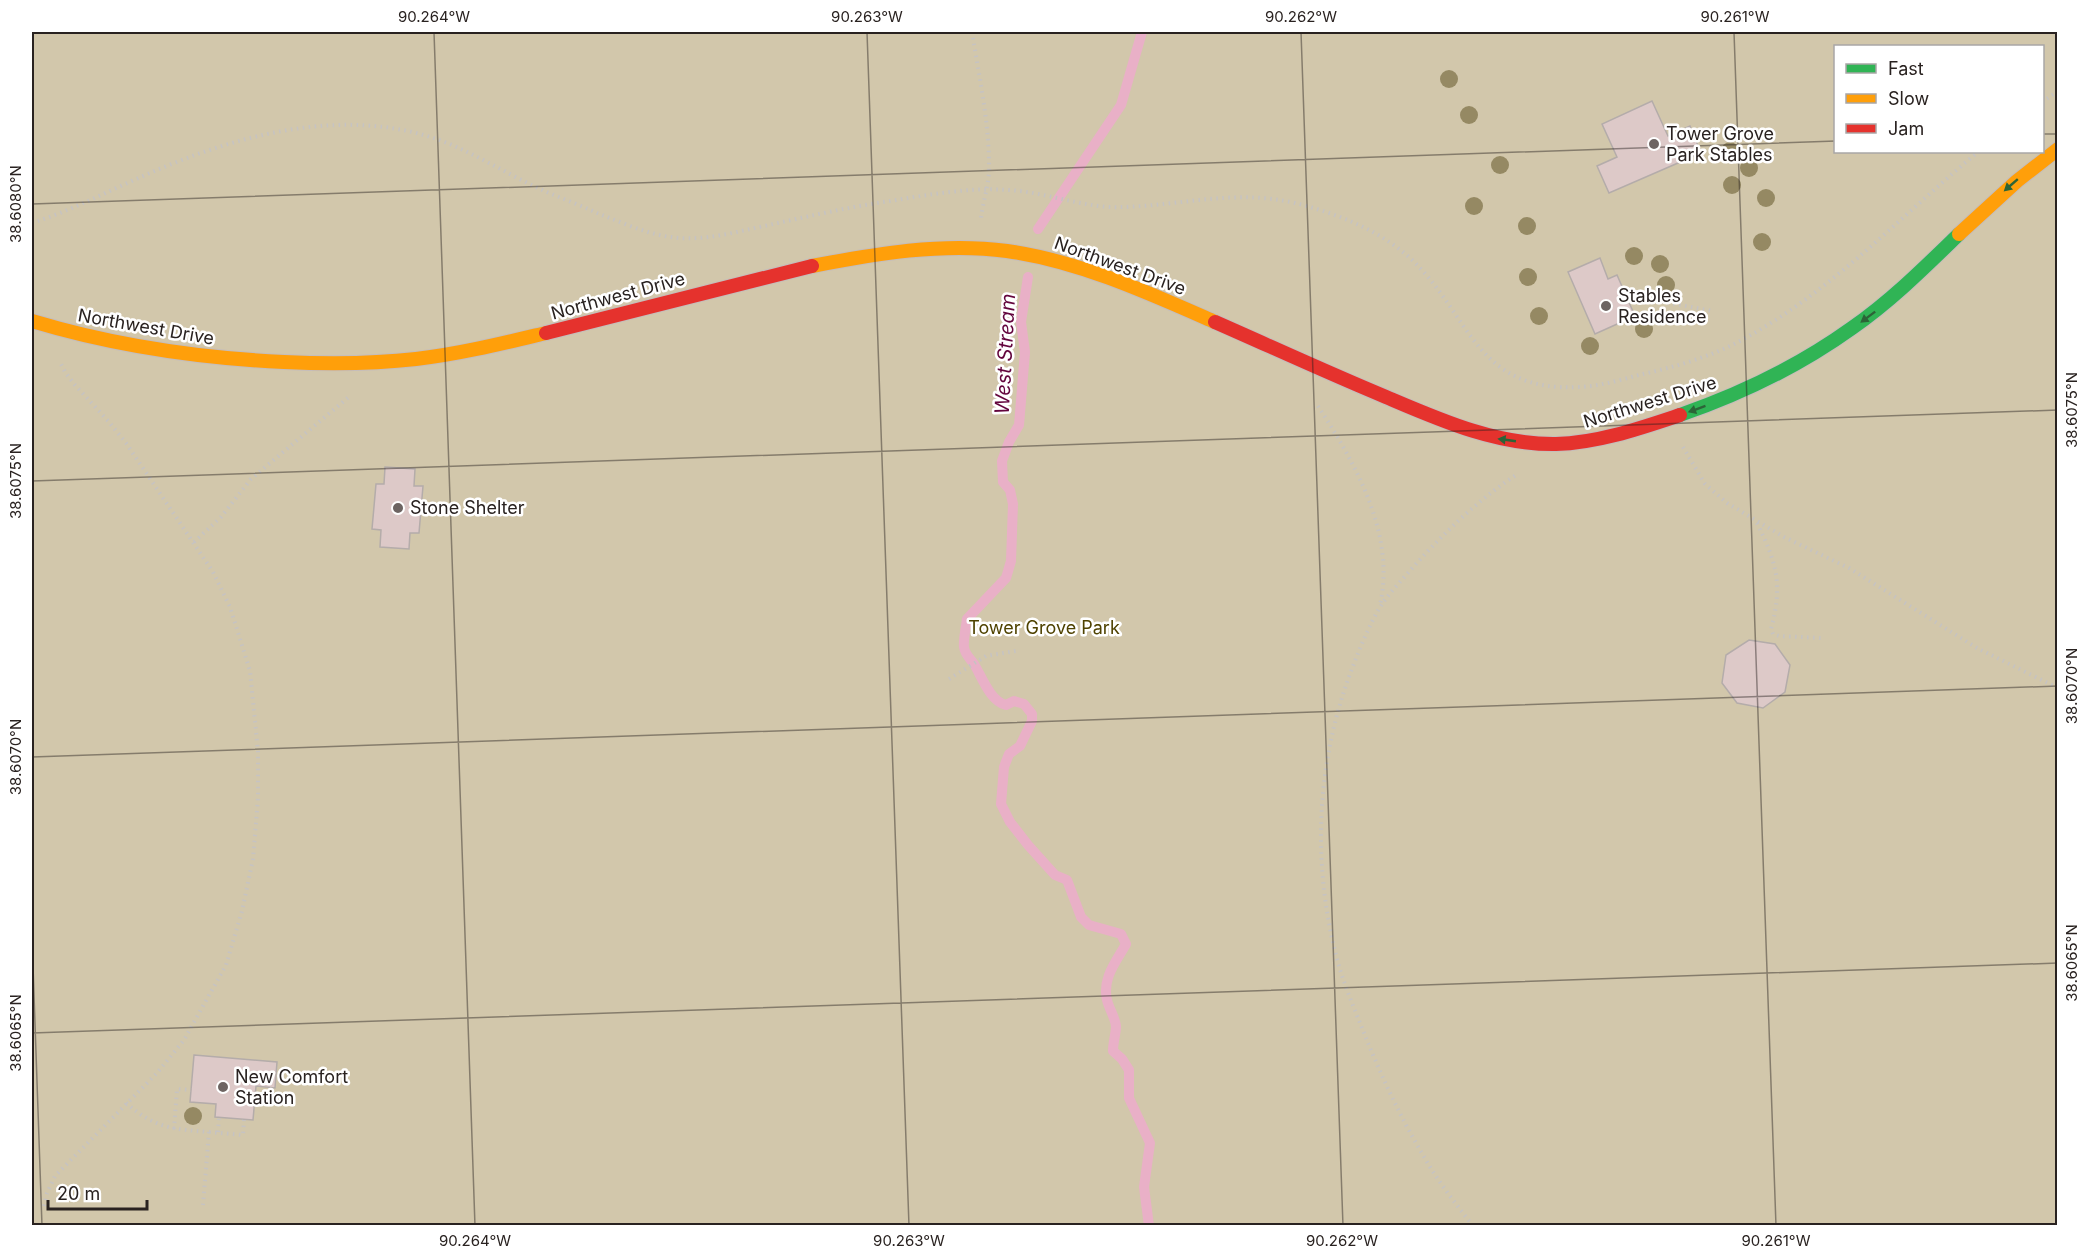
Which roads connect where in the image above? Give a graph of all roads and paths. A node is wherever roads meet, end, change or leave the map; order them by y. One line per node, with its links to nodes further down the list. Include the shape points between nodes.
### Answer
1 (972, 32): 6 (path, via 986,121)
2 (2058, 91): 3 (path)
3 (2044, 101)
4 (2058, 149): 11 (street, Northwest Drive, one-way to 11, via 2010,186 1873,314 1821,351 1751,389 1714,403 1660,422 1580,442 1502,440 1462,429 1178,305 1083,269 1012,251 926,249 868,256 736,283 540,335 416,360 248,361 168,353 109,343)
5 (1977, 153): 6 (path, via 1838,276 1784,316 1730,346 1674,367 1581,387 1550,386 1500,368 1483,353 1432,281 1409,257 1382,237 1319,209 1289,201 1226,196 1123,207)
6 (987, 190): 7 (path); 8 (path, via 884,202 723,236 678,238 619,221 538,188 428,135 393,126 341,125 284,130 201,153)
7 (981, 218)
8 (32, 223)
9 (1626, 295): 10 (path)
10 (1713, 311)
11 (32, 321)
12 (59, 354): 18 (path, via 65,372 126,443)
13 (356, 390): 18 (path, via 344,404 250,479 221,517)
14 (1316, 402): 19 (path, via 1352,463 1378,525 1384,572)
15 (1681, 444): 17 (path, via 1705,484)
16 (1523, 471): 19 (path, via 1451,527)
17 (1756, 521): 20 (path, via 1777,575 1773,634); 23 (path, via 1849,568 1977,648)
18 (194, 542): 25 (path, via 230,608 250,671 258,751 253,859 226,965 184,1040)
19 (1380, 608): 33 (path, via 1361,646 1333,727 1322,798 1321,846 1327,908 1348,994 1370,1047 1422,1154)
20 (1821, 638)
21 (1016, 651): 22 (path, via 986,656)
22 (949, 679)
23 (2058, 688)
24 (191, 1090): 28 (path, via 177,1089)
25 (126, 1103): 28 (path, via 162,1127); 32 (path, via 56,1176)
26 (219, 1118): 30 (path)
27 (244, 1120): 30 (path, via 243,1135)
28 (174, 1129): 29 (path)
29 (209, 1132): 30 (path); 31 (path)
30 (218, 1132)
31 (203, 1205)
32 (44, 1206)
33 (1473, 1226)

